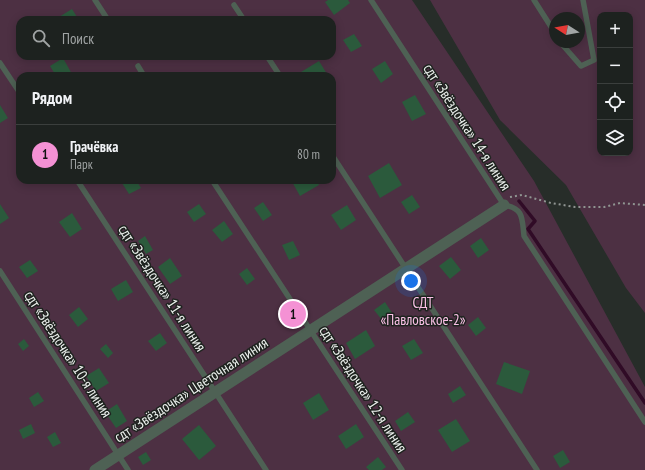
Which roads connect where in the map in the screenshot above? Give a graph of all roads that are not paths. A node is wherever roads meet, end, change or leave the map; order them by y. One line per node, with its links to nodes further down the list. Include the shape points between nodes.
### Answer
1 (95, 0): 6 (lane)
2 (371, 0): 19 (lane, сдт «Звёздочка» 14-я линия)
3 (534, 0): 8 (lane)
4 (583, 0): 9 (lane, via 594,60 581,66)
5 (234, 5): 7 (lane)
6 (105, 16)
7 (241, 16)
8 (549, 24)
9 (565, 48)
10 (270, 60): 14 (lane)
11 (0, 62): 15 (lane)
12 (138, 66): 13 (lane)
13 (142, 72)
14 (277, 72)
15 (16, 87)
16 (336, 161): 20 (lane)
17 (80, 184): 23 (lane, сдт «Звёздочка» 11-я линия)
18 (215, 184): 22 (lane, сдт «Звёздочка» 12-я линия)
19 (504, 205): 20 (street, сдт «Звёздочка» Цветочная линия); 24 (lane, сдт «Звёздочка» 14-я линия, via 514,207 522,216 524,236)
20 (406, 269): 22 (street, сдт «Звёздочка» Цветочная линия); 30 (lane)
21 (0, 271): 25 (lane, сдт «Звёздочка» 10-я линия)
22 (311, 330): 23 (street, сдт «Звёздочка» Цветочная линия); 29 (lane, сдт «Звёздочка» 12-я линия)
23 (215, 392): 25 (street, сдт «Звёздочка» Цветочная линия); 28 (lane, сдт «Звёздочка» 11-я линия)
24 (645, 422)
25 (119, 455): 26 (street, сдт «Звёздочка» Цветочная линия); 27 (lane, сдт «Звёздочка» 10-я линия)
26 (95, 470)
27 (128, 470)
28 (266, 470)
29 (402, 470)
30 (537, 470)

